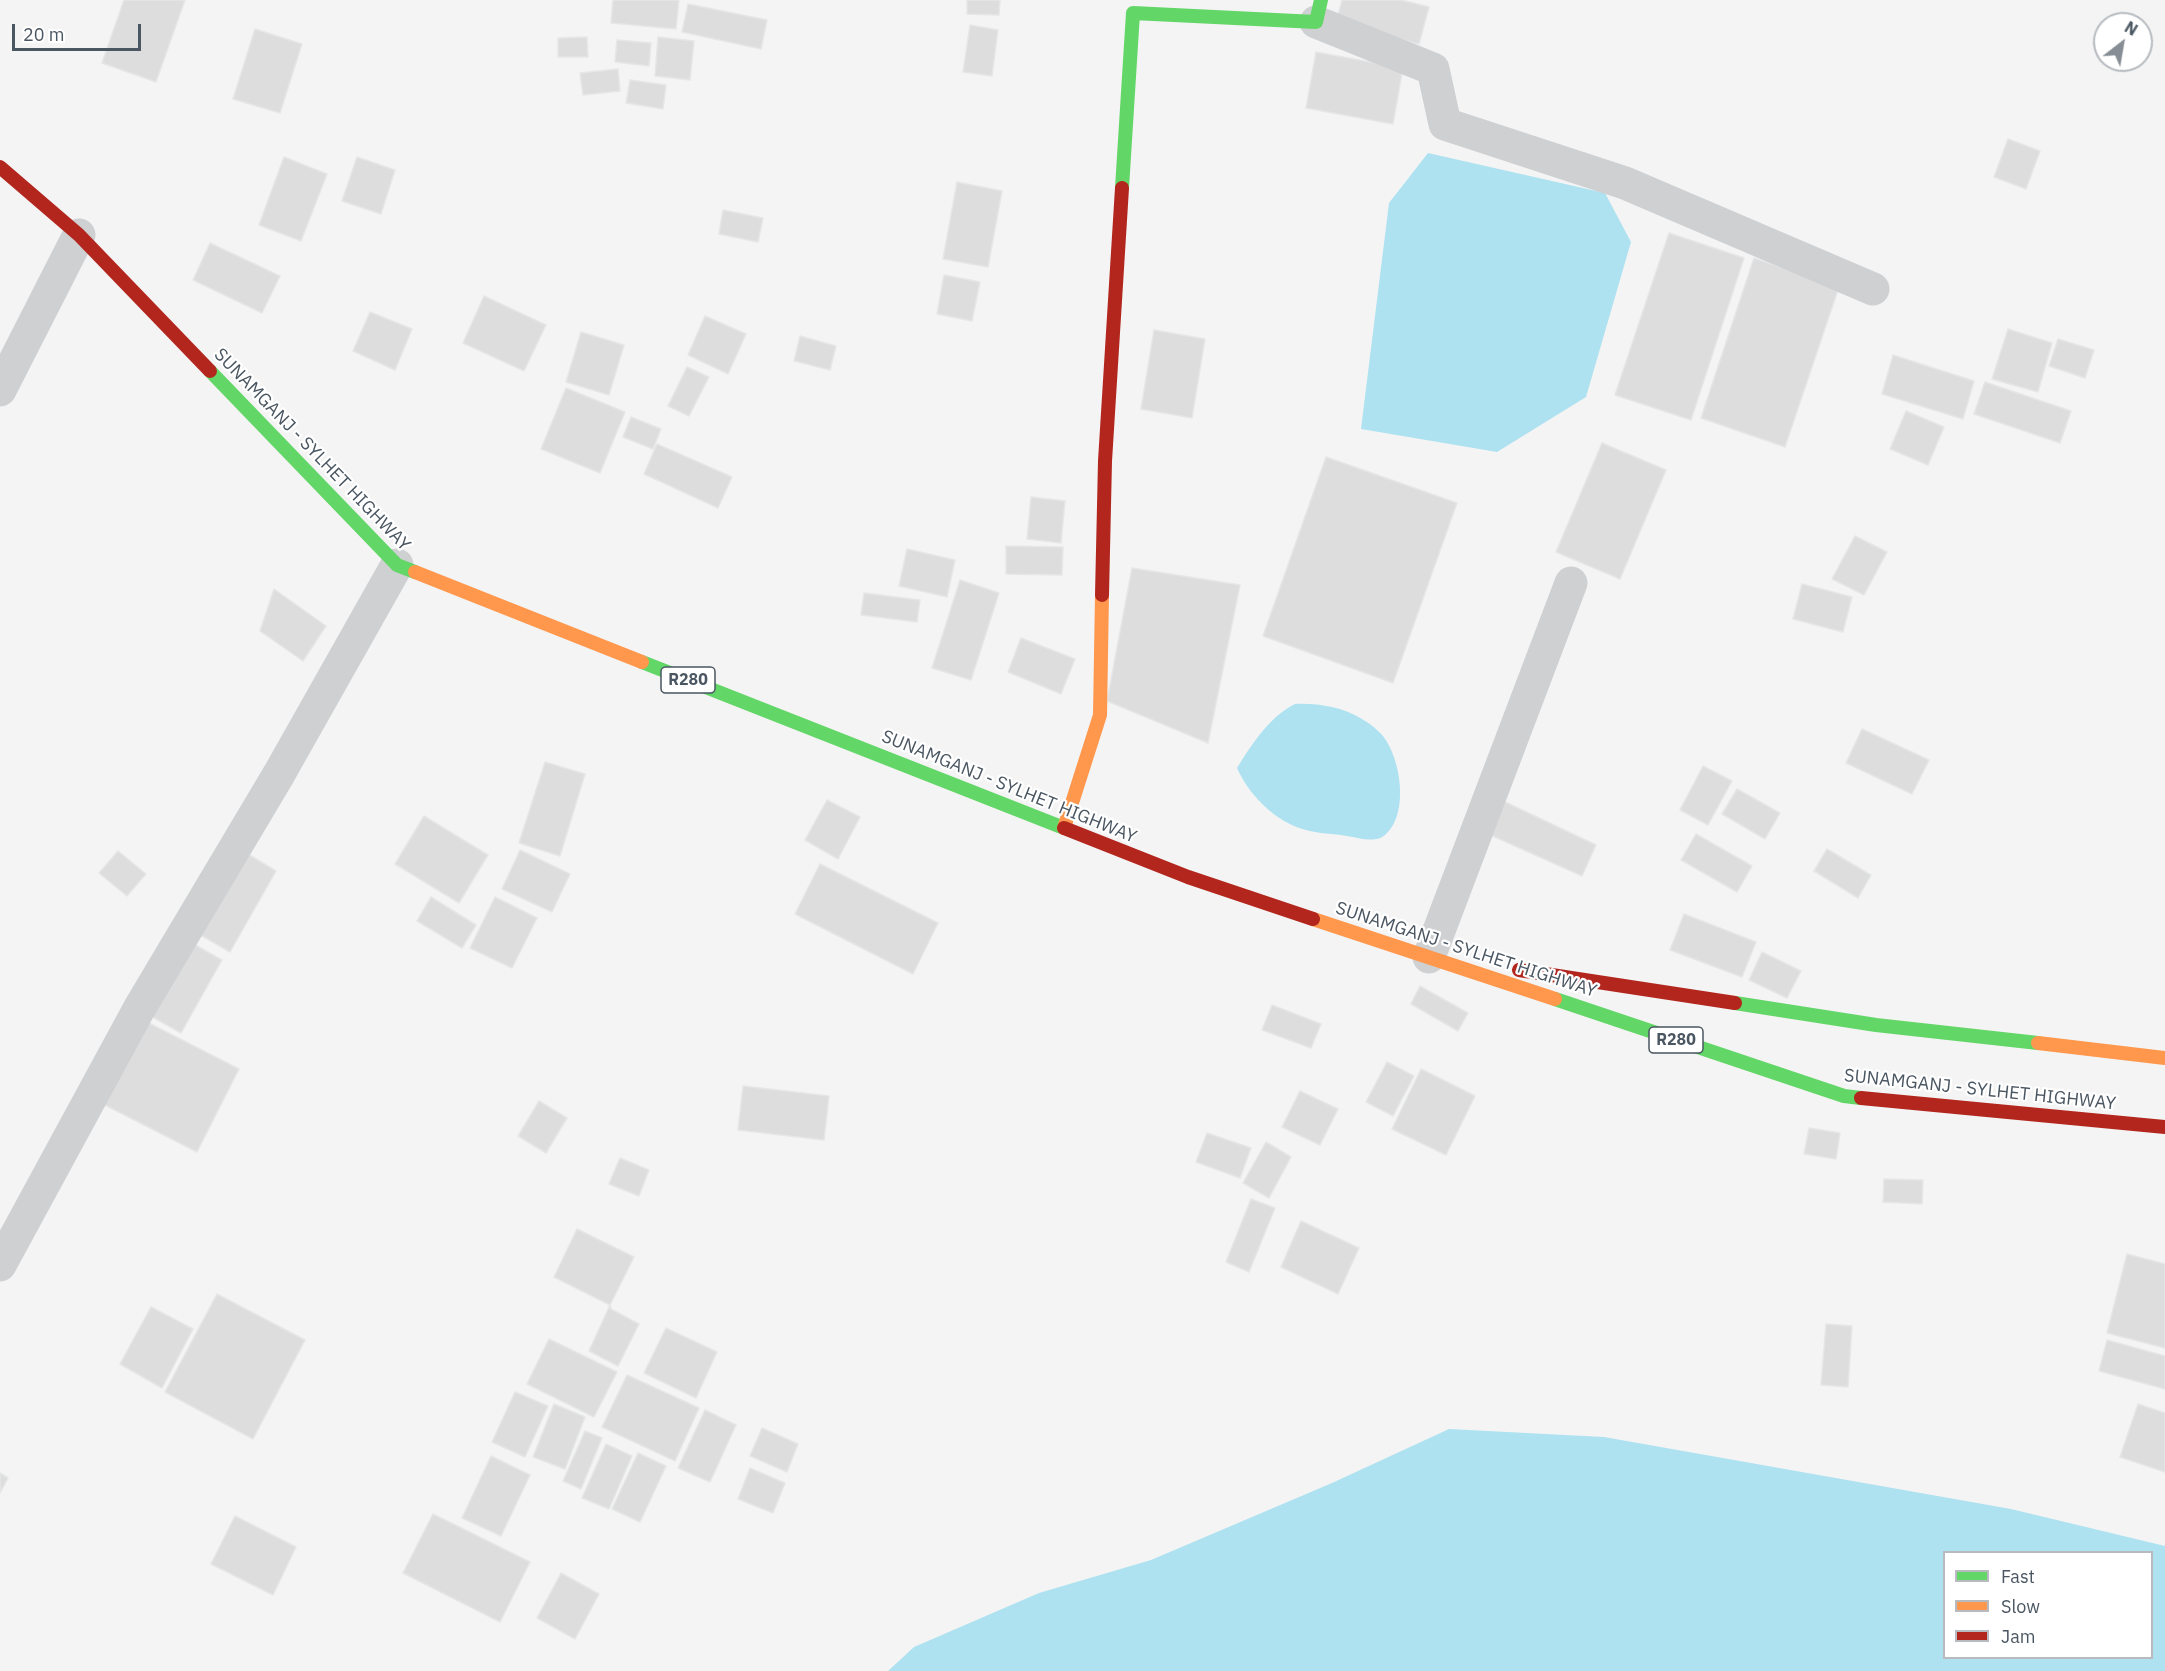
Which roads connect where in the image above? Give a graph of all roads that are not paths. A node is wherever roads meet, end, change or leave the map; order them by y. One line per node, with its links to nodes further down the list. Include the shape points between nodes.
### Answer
1 (1318, 11): 4 (street, via 1433,69 1445,124 1625,183); 8 (main road, via 1132,14 1105,461 1100,715)
2 (0, 167): 3 (main road, SUNAMGANJ - SYLHET HIGHWAY / R280)
3 (79, 235): 5 (street); 6 (main road, SUNAMGANJ - SYLHET HIGHWAY / R280)
4 (1873, 289)
5 (0, 390)
6 (397, 565): 8 (main road, SUNAMGANJ - SYLHET HIGHWAY / R280); 12 (street)
7 (1571, 583): 9 (street)
8 (1064, 828): 9 (main road, SUNAMGANJ - SYLHET HIGHWAY / R280, via 1188,877)
9 (1429, 957): 10 (main road, via 1876,1025); 11 (main road, SUNAMGANJ - SYLHET HIGHWAY / R280, via 1844,1096)
10 (2165, 1058)
11 (2165, 1127)
12 (4, 1247)

